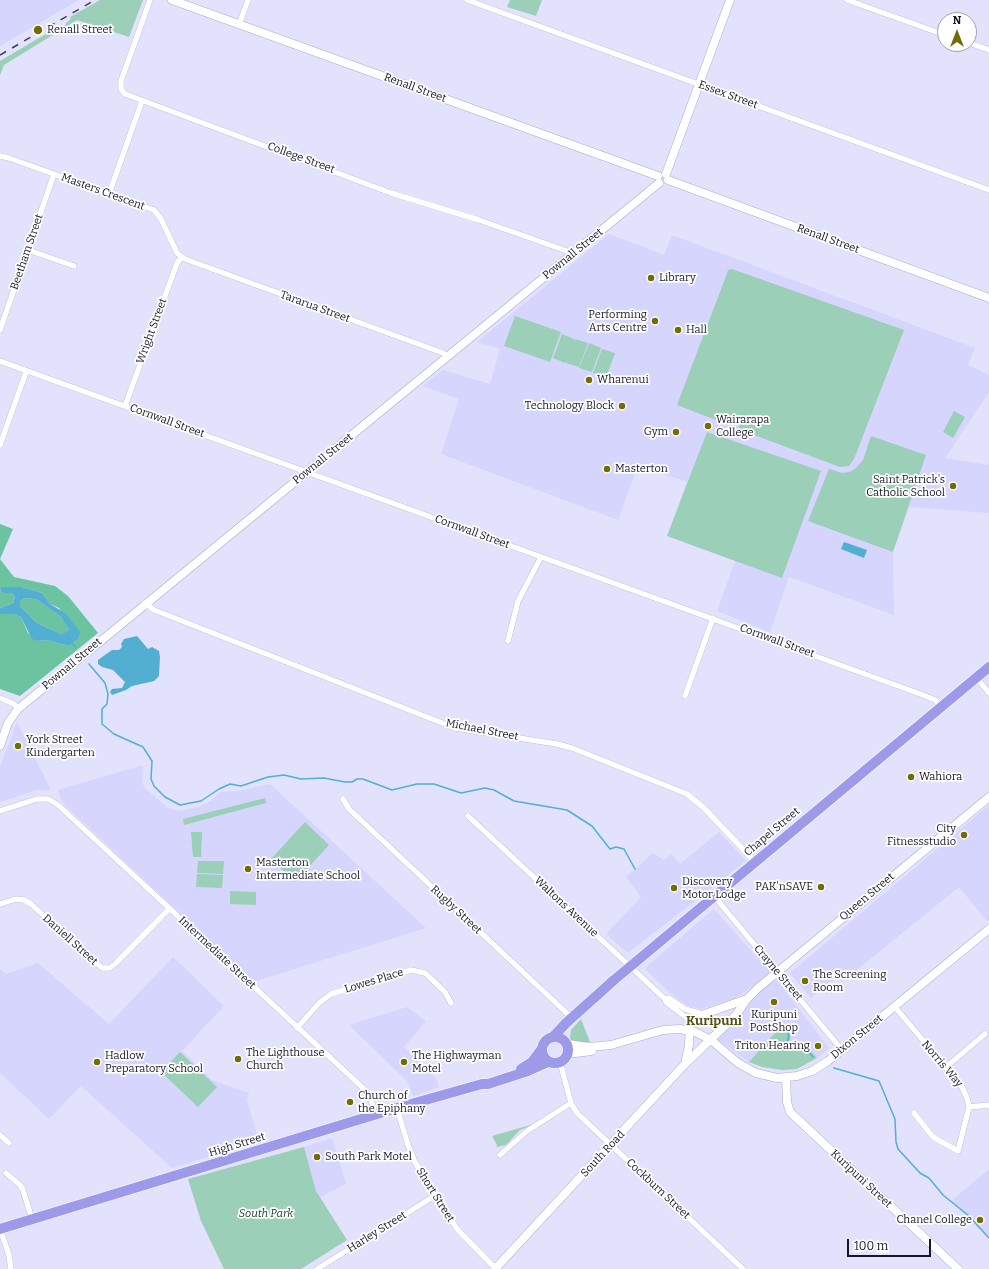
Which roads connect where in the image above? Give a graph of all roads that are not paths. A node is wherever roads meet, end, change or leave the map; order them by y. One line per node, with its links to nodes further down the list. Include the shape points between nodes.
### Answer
1 (150, 0): 12 (street, College Street, via 120,85 125,94)
2 (172, 0): 7 (street, Renall Street)
3 (248, 0): 7 (street)
4 (467, 0): 11 (street, Essex Street)
5 (730, 0): 11 (street)
6 (847, 0): 8 (street)
7 (239, 25): 16 (street, Renall Street)
8 (937, 32)
9 (977, 46): 10 (street)
10 (989, 50)
11 (700, 85): 15 (street); 17 (street, Essex Street)
12 (142, 101): 18 (street); 20 (street, College Street, via 391,193 479,220 567,251)
13 (0, 156): 14 (street, Masters Crescent)
14 (54, 174): 18 (street, Masters Crescent); 19 (street, Beetham Street)
15 (667, 177): 16 (street, via 662,173); 23 (street, Renall Street)
16 (659, 179): 20 (street, Pownall Street)
17 (989, 190)
18 (109, 194): 21 (street, Masters Crescent, via 158,214)
19 (28, 250): 22 (street); 24 (street, Beetham Street)
20 (571, 255): 25 (street, Pownall Street)
21 (181, 258): 25 (street, Tararua Street, via 443,353); 28 (street, Wright Street)
22 (74, 266)
23 (989, 298)
24 (0, 330)
25 (447, 357): 30 (street, Pownall Street)
26 (0, 362): 27 (street, Cornwall Street)
27 (26, 372): 28 (street, Cornwall Street); 29 (street)
28 (124, 406): 30 (street, Cornwall Street)
29 (0, 445)
30 (307, 472): 31 (street, Cornwall Street); 32 (street, Pownall Street)
31 (541, 557): 33 (street, Cornwall Street); 34 (street, via 518,601)
32 (145, 603): 41 (street, Pownall Street); 47 (street, Michael Street, via 154,610 455,728 572,748 687,794 703,807)
33 (713, 618): 38 (street); 40 (street, Cornwall Street, via 923,695)
34 (508, 642)
35 (989, 667): 36 (highway, Chapel Street)
36 (976, 677): 37 (street); 40 (highway, Chapel Street)
37 (989, 693)
38 (685, 696)
39 (0, 698): 41 (street, via 14,704)
40 (941, 706): 47 (highway, Chapel Street)
41 (18, 709): 42 (street, Pownall Street, via 8,723)
42 (0, 746)
43 (989, 797): 53 (street, Queen Street)
44 (343, 800): 59 (street, Rugby Street, via 349,809)
45 (0, 811): 50 (street, Intermediate Street, via 37,799 48,799 58,805)
46 (468, 816): 52 (street, Waltons Avenue)
47 (755, 862): 48 (highway, Chapel Street)
48 (714, 896): 52 (highway, Chapel Street); 53 (street, Crayne Street)
49 (0, 904): 50 (street, Daniell Street, via 16,899 31,904 102,968 110,968 116,963)
50 (169, 908): 61 (street, Intermediate Street)
51 (989, 929): 57 (street, Dixon Street)
52 (630, 966): 54 (street, Waltons Avenue); 59 (highway, Chapel Street)
53 (778, 971): 55 (street, Queen Street); 67 (street, Crayne Street)
54 (665, 999): 58 (street, Waltons Avenue, via 669,998 690,1011); 60 (street, Waltons Avenue, via 687,1018)
55 (746, 999): 58 (street, Queen Street); 64 (street, Queen Street, via 736,1015)
56 (451, 1003): 61 (street, Lowes Place, via 445,992 425,973 411,970 331,994 319,1003)
57 (895, 1007): 67 (street, Dixon Street); 71 (street, Norris Way)
58 (705, 1014): 60 (street, Queen Street, via 699,1016)
59 (572, 1018): 63 (highway, Chapel Street); 65 (highway)
60 (689, 1027): 64 (street); 65 (street, via 663,1030 611,1045 605,1050); 70 (street)
61 (297, 1028): 79 (street, Intermediate Street, via 367,1092)
62 (986, 1034): 71 (street)
63 (554, 1036): 65 (highway); 66 (highway, via 544,1041)
64 (711, 1040): 70 (street, South Road); 72 (street, Dixon Street, via 748,1070 769,1077)
65 (566, 1046): 69 (highway)
66 (541, 1050): 68 (highway); 73 (highway, High Street, via 527,1066)
67 (842, 1050): 72 (street, Dixon Street, via 812,1071)
68 (548, 1062): 69 (highway); 73 (highway, High Street, via 528,1072)
69 (560, 1062): 74 (street, Cockburn Street)
70 (686, 1064): 82 (street, South Road)
71 (946, 1067): 76 (street, Norris Way, via 962,1087 968,1098)
72 (786, 1078): 92 (street, Kuripuni Street, via 790,1112)
73 (482, 1084): 77 (highway, High Street)
74 (571, 1103): 82 (street, Cockburn Street, via 577,1113); 83 (street, via 527,1131)
75 (989, 1105): 76 (street)
76 (969, 1107): 78 (street, via 958,1151 933,1137)
77 (397, 1108): 79 (highway, High Street); 85 (street, Short Street, via 411,1154)
78 (914, 1113)
79 (376, 1115): 86 (highway, High Street)
80 (0, 1135): 81 (street)
81 (9, 1143)
82 (611, 1145): 90 (street, South Road); 91 (street, Cockburn Street)
83 (500, 1155)
84 (6, 1173): 86 (street, via 23,1190)
85 (436, 1196): 89 (street, Harley Street); 90 (street, Short Street, via 457,1229)
86 (32, 1219): 87 (highway, High Street)
87 (0, 1229): 88 (street)
88 (11, 1269)
89 (317, 1269)
90 (496, 1269)
91 (743, 1269)
92 (958, 1269)

